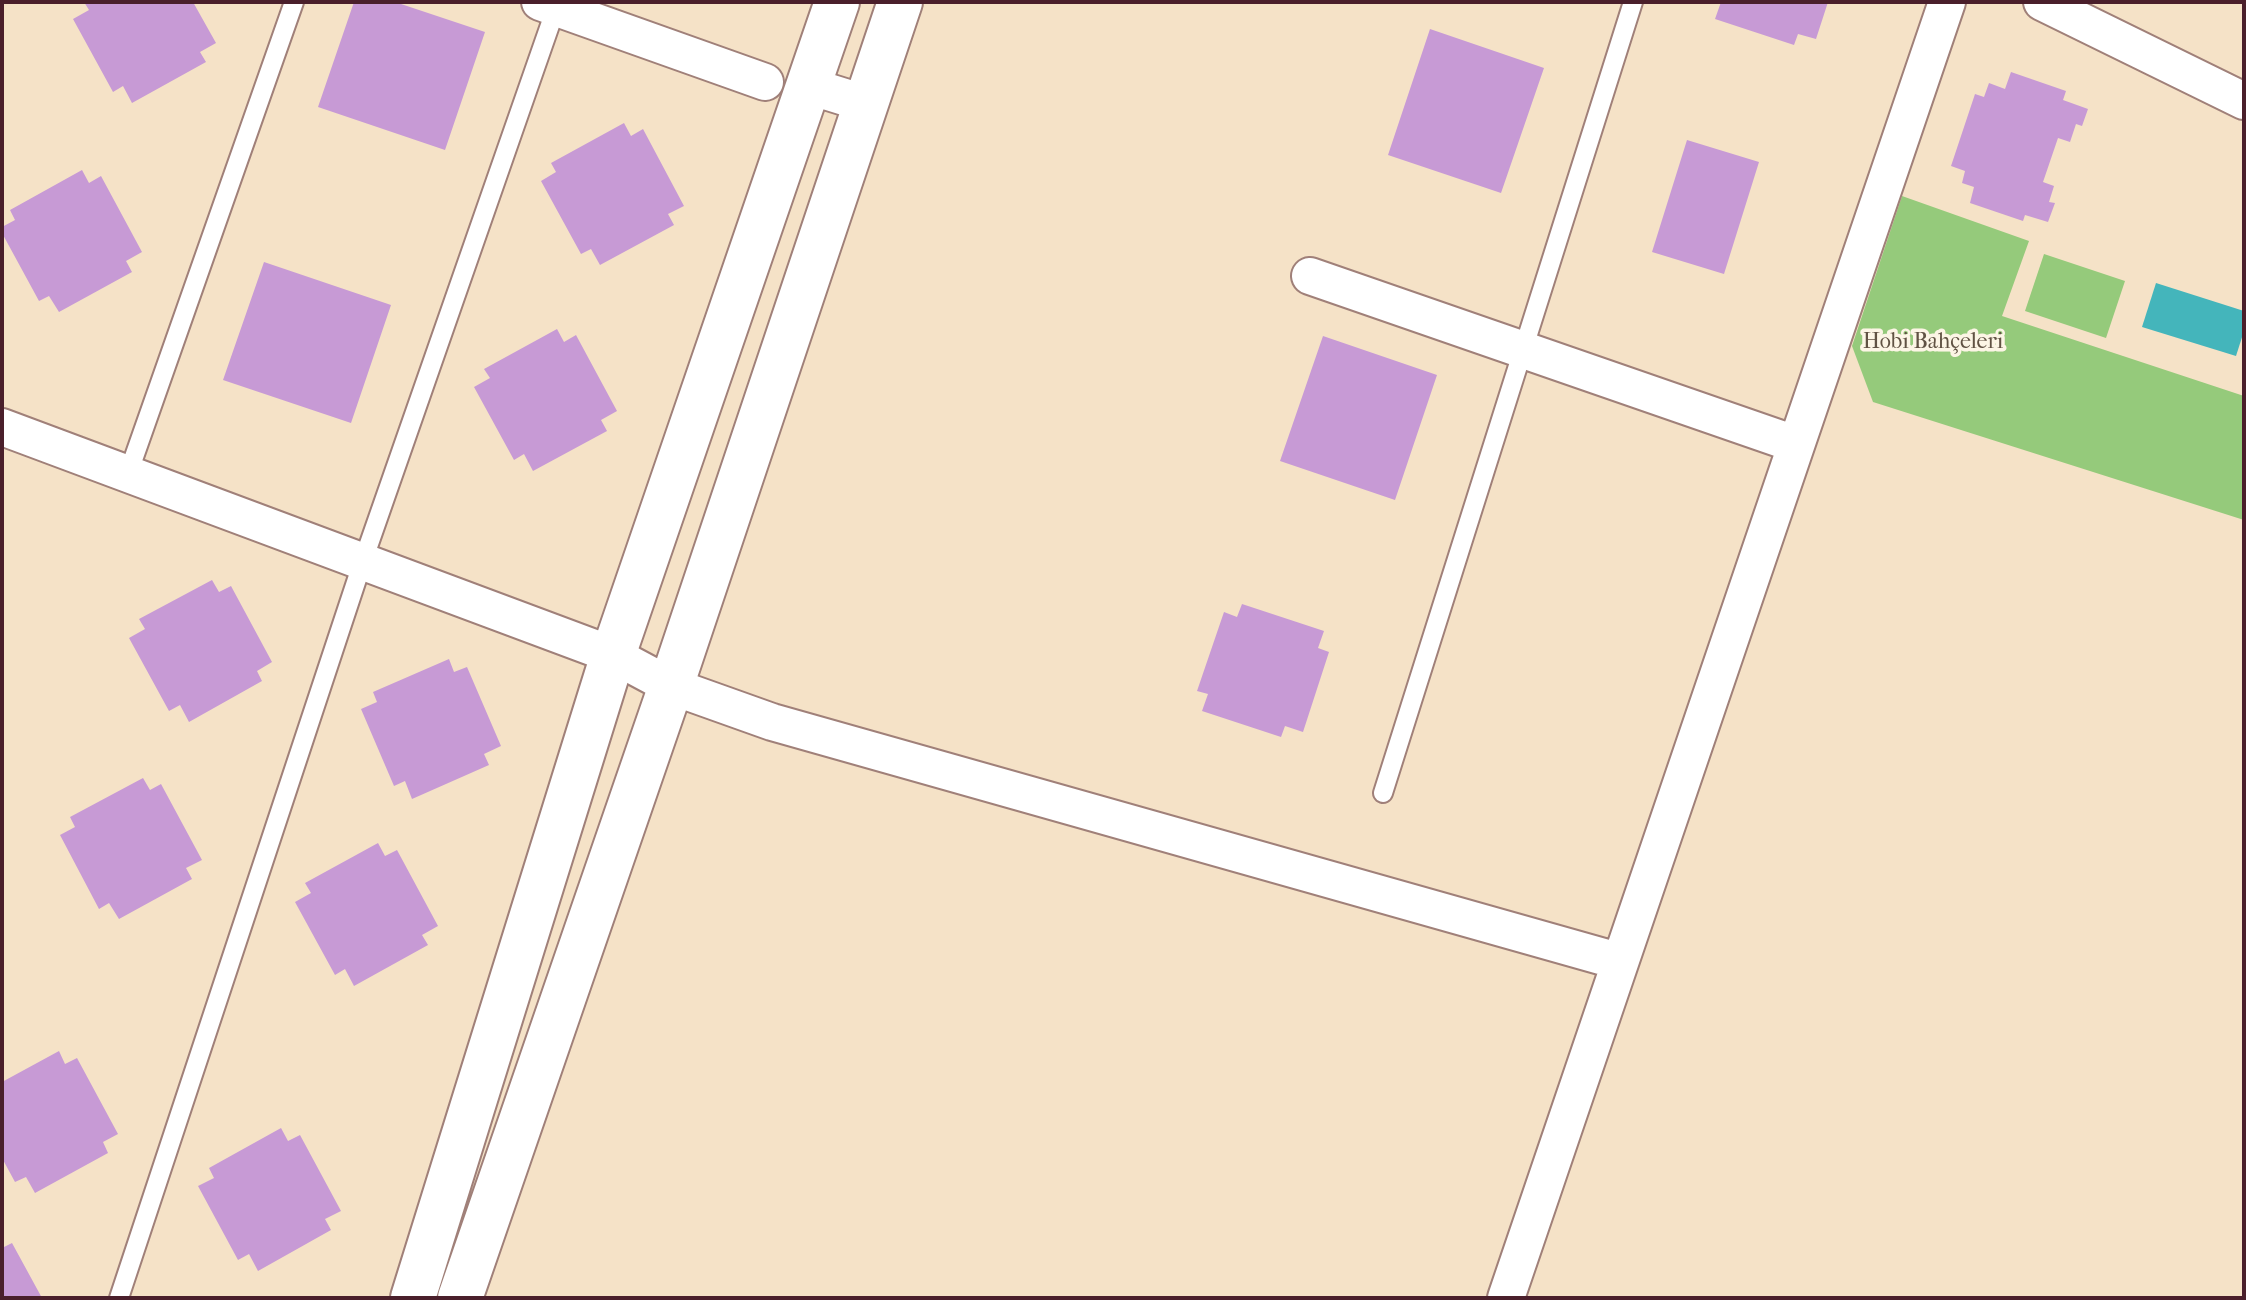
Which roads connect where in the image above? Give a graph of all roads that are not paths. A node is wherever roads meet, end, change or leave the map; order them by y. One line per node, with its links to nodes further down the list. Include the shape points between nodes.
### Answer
1 (294, 2): 15 (lane)
2 (837, 2): 8 (street)
3 (900, 2): 10 (street)
4 (1633, 2): 12 (lane)
5 (1947, 2): 14 (street)
6 (2042, 2): 9 (street)
7 (548, 5): 8 (street); 16 (lane)
8 (785, 84): 10 (street); 17 (street)
9 (2244, 101)
10 (867, 104): 18 (street)
11 (1310, 276): 12 (street)
12 (1523, 350): 14 (street); 19 (lane)
13 (2, 427): 15 (street)
14 (1795, 444): 20 (street)
15 (128, 474): 16 (street)
16 (363, 561): 17 (street); 21 (lane)
17 (613, 655): 18 (street); 22 (street)
18 (671, 686): 20 (street, via 772,722); 23 (street)
19 (1383, 793)
20 (1618, 961): 24 (street)
21 (119, 1298)
22 (413, 1298)
23 (460, 1298)
24 (1506, 1298)

